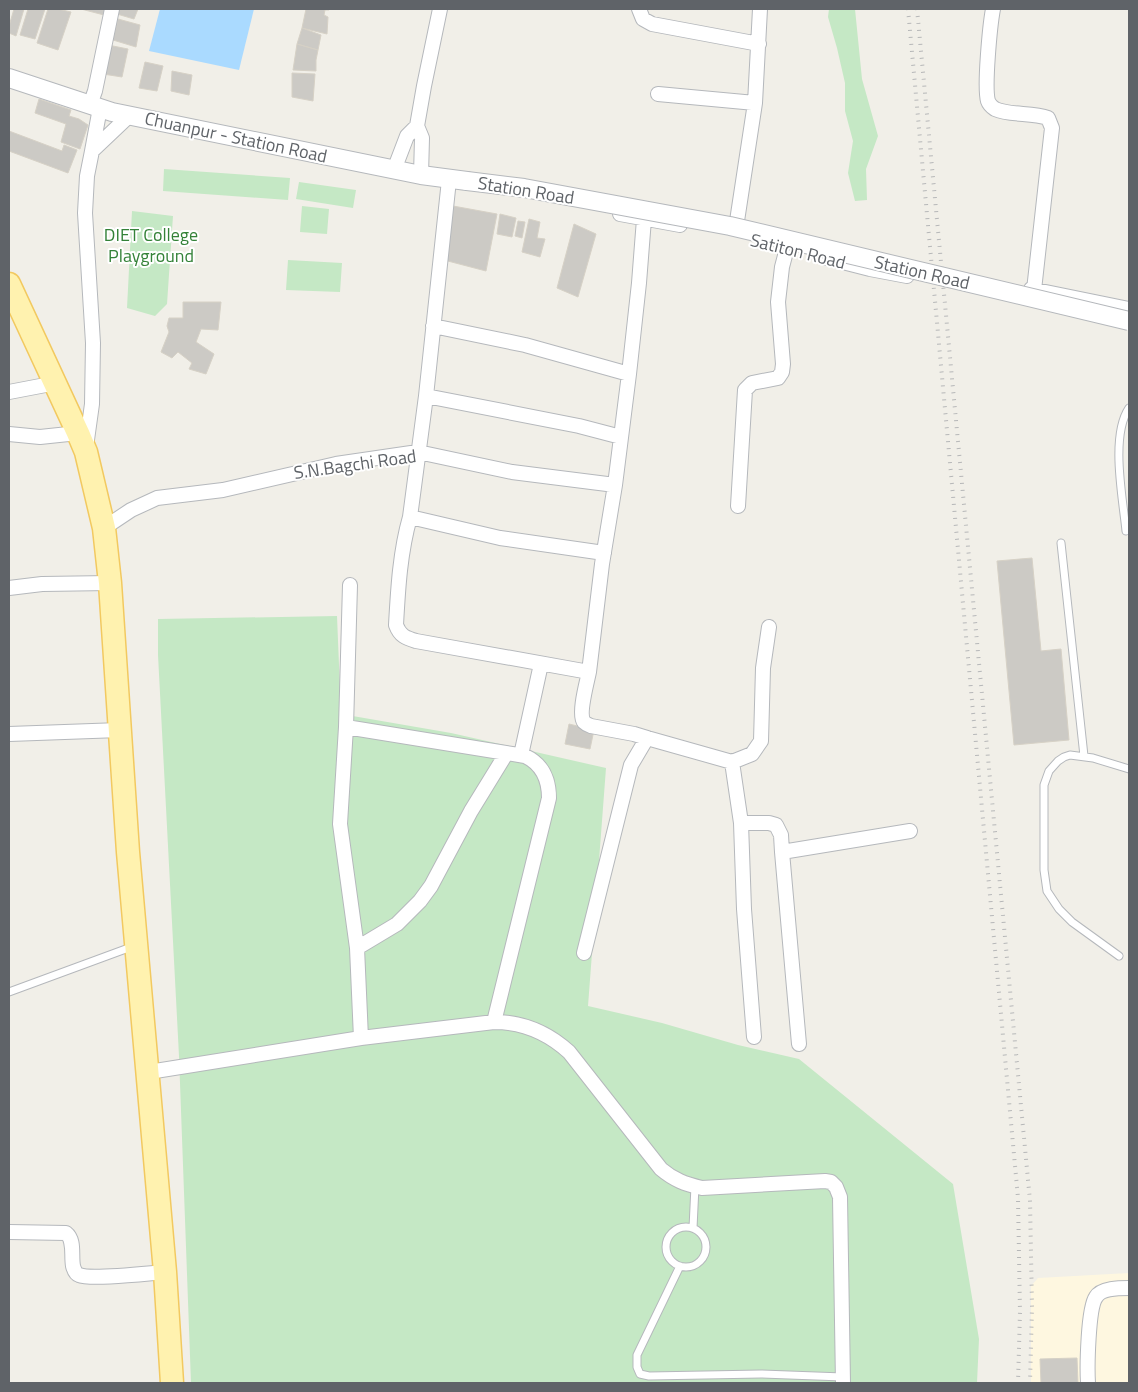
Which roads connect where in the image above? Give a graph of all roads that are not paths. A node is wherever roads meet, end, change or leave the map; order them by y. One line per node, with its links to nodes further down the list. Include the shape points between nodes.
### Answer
1 (112, 9): 10 (street, via 95,91)
2 (440, 9): 12 (street)
3 (639, 9): 6 (street, via 643,19 652,24)
4 (760, 9): 6 (street)
5 (993, 9): 22 (street, via 987,99 996,109 1048,118 1052,128)
6 (759, 44): 9 (street)
7 (9, 78): 10 (street, Chuanpur - Station Road)
8 (658, 94): 9 (street)
9 (755, 103): 19 (street)
10 (95, 106): 11 (street, Chuanpur - Station Road); 13 (street)
11 (130, 115): 13 (street); 14 (street, Chuanpur - Station Road)
12 (418, 126): 14 (street, via 407,136); 15 (street, via 422,138)
13 (92, 151): 34 (street, via 85,213 93,343 92,404)
14 (394, 170): 15 (street, Chuanpur - Station Road)
15 (422, 175): 16 (street, Chuanpur - Station Road)
16 (449, 180): 17 (street, Chuanpur - Station Road); 25 (street)
17 (467, 181): 18 (street, Satiton Road, via 479,190 562,202); 19 (street, Station Road, via 481,175); 24 (street, Station Road, bridge, via 524,188 730,226)
18 (644, 219): 20 (street, Satiton Road); 27 (street)
19 (737, 221): 22 (street, Station Road, via 874,256)
20 (787, 248): 26 (street, Satiton Road, via 870,270 934,281); 37 (street, via 778,302 782,372 778,378 752,383 745,390)
21 (9, 284): 28 (main road)
22 (1034, 290): 23 (street, Station Road)
23 (1129, 309)
24 (1129, 321)
25 (433, 326): 27 (street, via 525,345); 30 (street)
26 (1129, 328)
27 (629, 374): 33 (street)
28 (56, 383): 29 (street); 34 (main road)
29 (9, 392)
30 (426, 396): 33 (street); 35 (street)
31 (1129, 408): 40 (lane, via 1124,417 1119,451)
32 (9, 434): 34 (street)
33 (621, 437): 36 (street)
34 (82, 442): 39 (main road)
35 (418, 452): 36 (street, S.N.Bagchi Road, via 512,472); 38 (street); 39 (street, S.N.Bagchi Road, via 336,464 223,490 157,498 137,506)
36 (615, 486): 42 (street)
37 (738, 506)
38 (410, 517): 42 (street, via 500,538); 47 (street, via 399,576 398,632 416,641)
39 (104, 528): 43 (main road)
40 (1126, 531)
41 (1060, 543): 55 (lane)
42 (604, 553): 48 (street)
43 (110, 583): 45 (street); 50 (main road)
44 (350, 586): 49 (street)
45 (9, 588)
46 (768, 626): 56 (street, via 761,741 752,754)
47 (541, 664): 48 (street); 54 (street)
48 (589, 672): 52 (street, via 582,710 585,724)
49 (346, 727): 53 (street); 62 (street, via 340,824)
50 (120, 730): 51 (street); 61 (main road)
51 (9, 734)
52 (648, 738): 56 (street); 63 (street, via 631,765)
53 (506, 754): 54 (street); 62 (street, via 420,901 397,924)
54 (521, 755): 66 (street, via 534,760 540,767 549,787 549,798)
55 (1084, 756): 57 (lane); 64 (lane, via 1064,757 1049,771 1044,785 1047,891 1072,922)
56 (732, 762): 58 (street)
57 (1129, 769)
58 (741, 822): 60 (street, via 776,826 781,835); 67 (street)
59 (910, 831): 60 (street)
60 (782, 852): 69 (street)
61 (137, 945): 65 (lane); 70 (main road)
62 (357, 948): 68 (street)
63 (584, 953)
64 (1119, 956)
65 (9, 992)
66 (494, 1022): 68 (street); 71 (street, via 527,1026 557,1041 661,1168 677,1180)
67 (754, 1037)
68 (361, 1038): 70 (street)
69 (799, 1044)
70 (148, 1072): 75 (main road)
71 (695, 1186): 72 (lane); 77 (street, via 825,1181 836,1187 840,1197 841,1222)
72 (693, 1228): 74 (lane, via 703,1236 705,1254 692,1266); 74 (lane, via 677,1229 667,1241 668,1256)
73 (9, 1232): 75 (street, via 66,1233 71,1238 73,1267 80,1276)
74 (680, 1266): 77 (lane, via 637,1355 640,1374 761,1374)
75 (165, 1272): 78 (main road)
76 (1129, 1288): 79 (street, via 1096,1296 1092,1308)
77 (843, 1380)
78 (172, 1383)
79 (1088, 1383)

